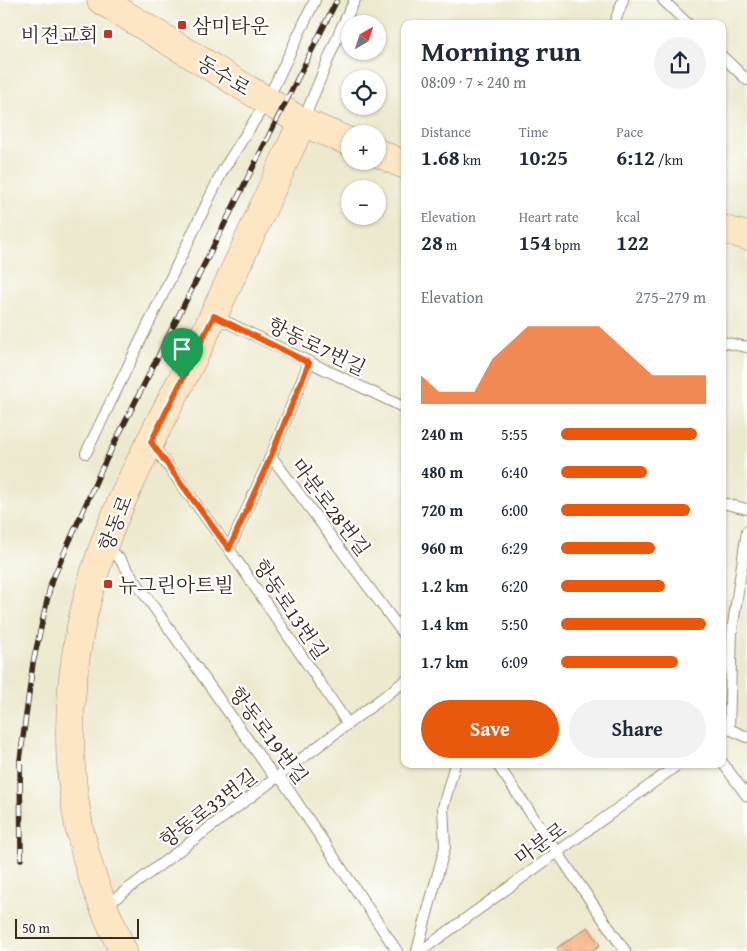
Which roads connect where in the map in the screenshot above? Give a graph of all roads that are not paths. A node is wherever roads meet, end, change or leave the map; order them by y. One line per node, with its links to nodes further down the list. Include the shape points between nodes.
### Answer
1 (101, 0): 10 (street, 동수로)
2 (315, 0): 10 (lane)
3 (355, 0): 11 (lane)
4 (623, 0): 6 (lane)
5 (663, 0): 7 (lane)
6 (616, 20)
7 (684, 20)
8 (726, 60): 9 (lane)
9 (747, 80)
10 (267, 101): 11 (street, 동수로); 23 (lane, via 223,170)
11 (302, 122): 12 (street, 동수로); 17 (street, 항동로)
12 (341, 138)
13 (386, 157): 14 (street)
14 (401, 163)
15 (726, 230): 16 (street)
16 (747, 236)
17 (214, 316): 20 (lane, 항동로7번길); 22 (street, 항동로)
18 (726, 343): 19 (lane)
19 (747, 347)
20 (309, 363): 21 (lane, 항동로7번길); 24 (lane, 마분로28번길)
21 (401, 406)
22 (151, 442): 28 (street, 항동로); 29 (lane, 항동로13번길)
23 (86, 453)
24 (271, 456): 29 (lane); 31 (lane, 마분로28번길)
25 (726, 504): 26 (lane)
26 (747, 509)
27 (747, 531): 30 (lane)
28 (104, 547): 40 (lane, 항동로19번길, via 119,558); 43 (street, 항동로, via 77,644 71,691 75,795 86,854)
29 (229, 549): 33 (lane, 항동로13번길)
30 (744, 567): 34 (lane, via 732,631)
31 (401, 631)
32 (401, 684): 33 (lane, 항동로33번길)
33 (348, 724): 40 (lane, 항동로33번길)
34 (726, 730): 35 (lane)
35 (747, 737)
36 (726, 767): 41 (lane)
37 (454, 768): 46 (lane, via 443,807 446,847)
38 (500, 768): 42 (lane)
39 (673, 768): 42 (lane, 마분로)
40 (276, 778): 43 (lane, 항동로33번길); 45 (lane, 항동로19번길, via 282,780)
41 (747, 796)
42 (557, 852): 47 (lane, 마분로); 48 (lane)
43 (103, 908): 44 (street, 항동로)
44 (123, 951)
45 (397, 951)
46 (417, 951)
47 (421, 951)
48 (625, 951)

